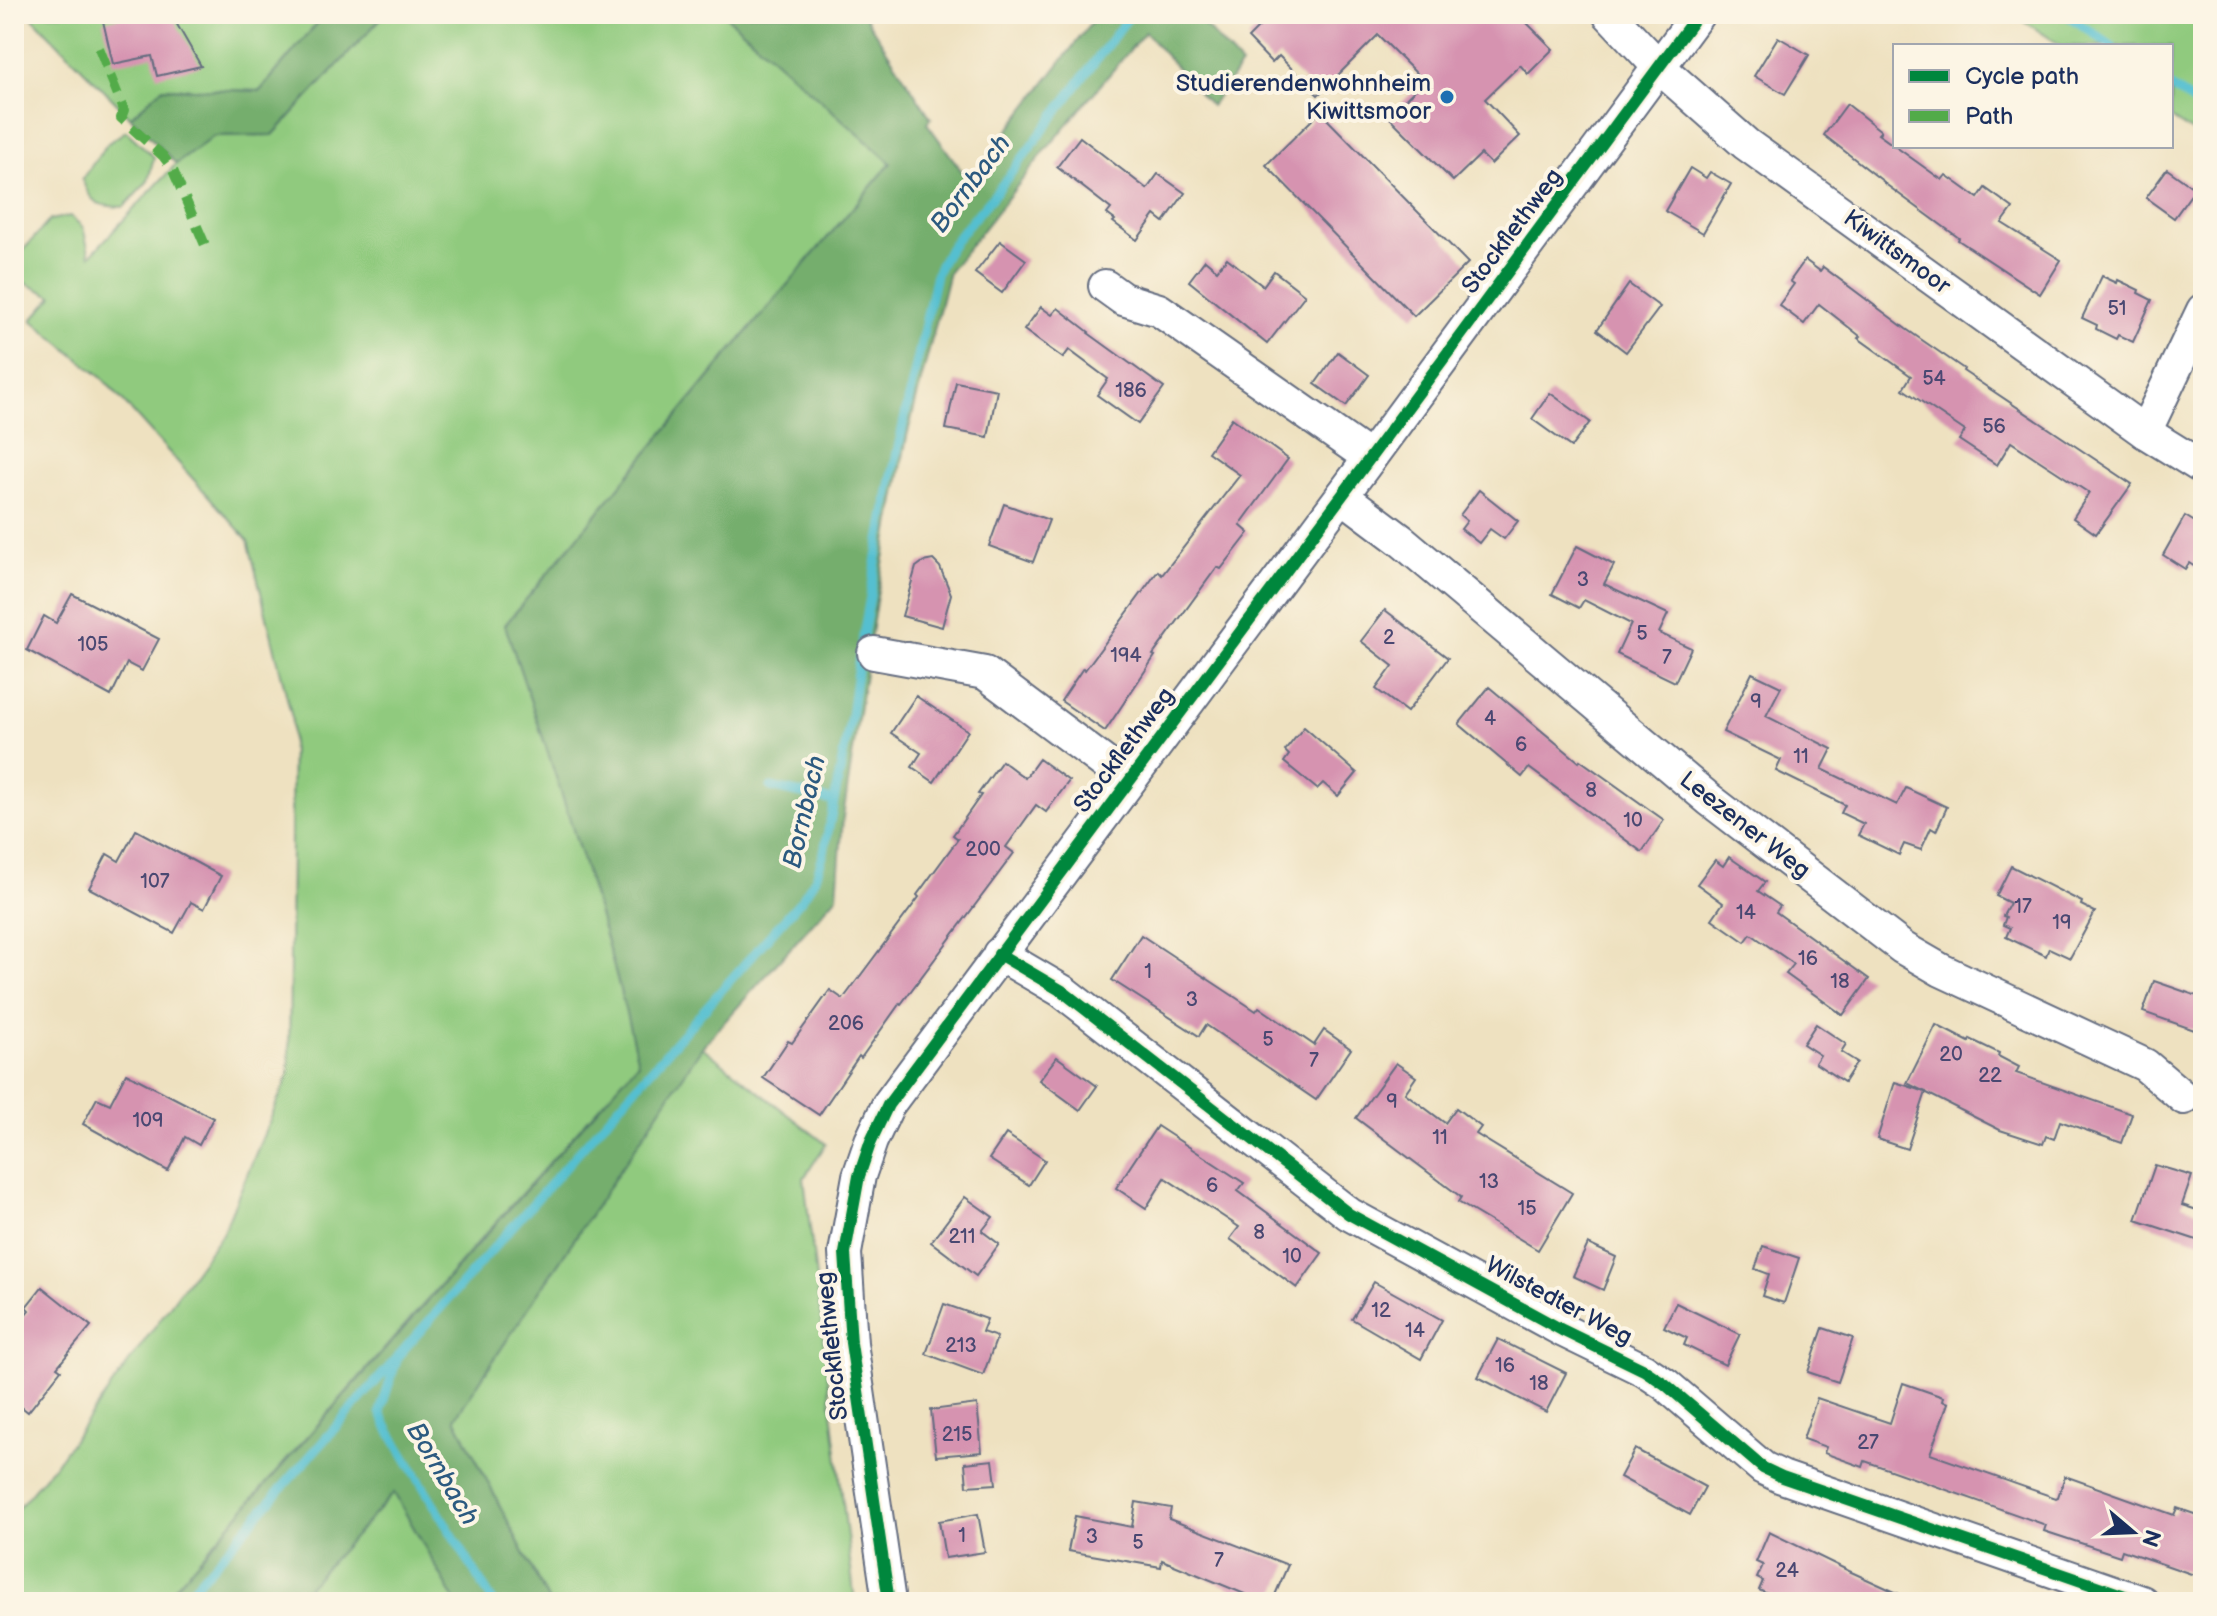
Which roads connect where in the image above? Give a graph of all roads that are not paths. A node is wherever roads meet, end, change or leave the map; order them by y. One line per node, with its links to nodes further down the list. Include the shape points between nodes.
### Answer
1 (1609, 14): 3 (street, Kiwittsmoor)
2 (1698, 14): 3 (street, Stockflethweg)
3 (1659, 67): 6 (street, Kiwittsmoor, via 1746,144); 7 (street, Stockflethweg)
4 (1105, 286): 7 (street, via 1123,299 1159,310)
5 (2203, 310): 6 (street)
6 (2145, 432): 8 (street, Kiwittsmoor)
7 (1370, 458): 9 (street, Stockflethweg)
8 (2203, 468)
9 (1342, 496): 11 (street, Stockflethweg); 13 (street, Leezener Weg, via 1710,800 1903,948 2145,1065)
10 (874, 653): 11 (street, Stockflethweg, via 985,673)
11 (1129, 781): 12 (street, Stockflethweg)
12 (999, 954): 14 (street, Stockflethweg, via 888,1105 871,1141 850,1215 845,1253 851,1343); 15 (street, Wilstedter Weg, via 1062,991 1349,1214 1644,1370 1763,1468)
13 (2184, 1098)
14 (889, 1602)
15 (2142, 1602)

